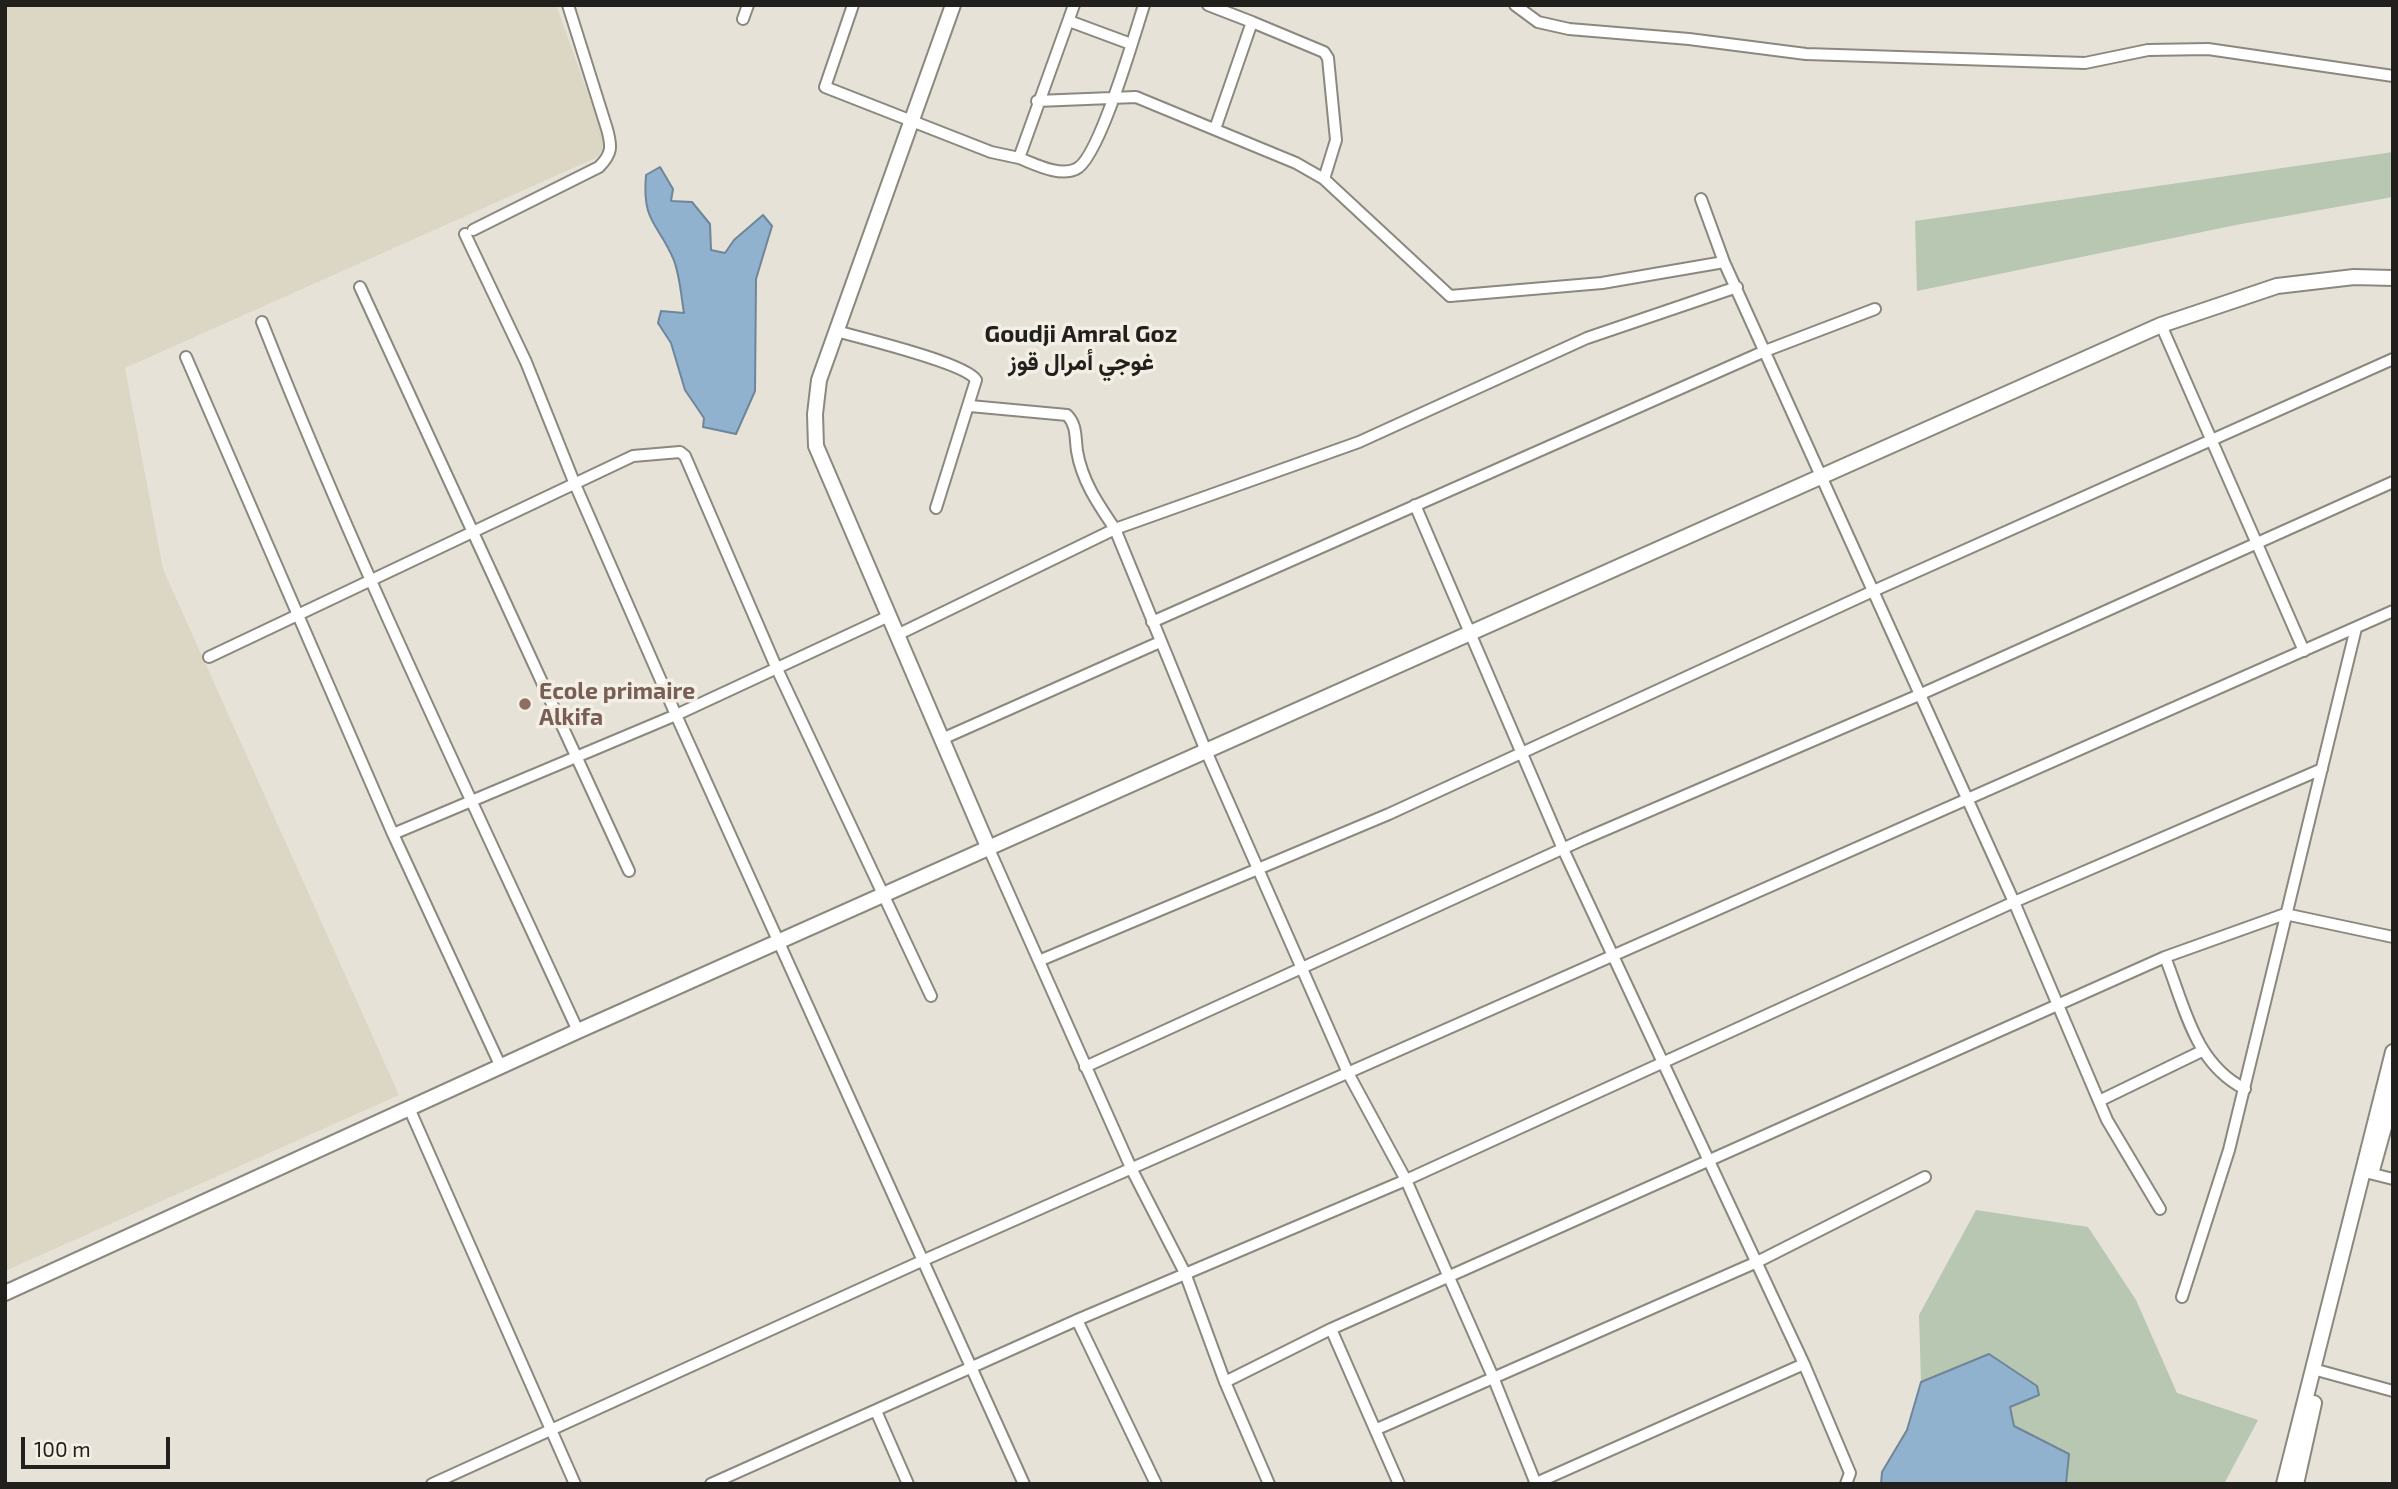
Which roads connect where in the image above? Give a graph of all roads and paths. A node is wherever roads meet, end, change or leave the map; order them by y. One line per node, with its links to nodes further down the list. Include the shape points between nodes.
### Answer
1 (748, 5): 9 (street)
2 (853, 5): 16 (street, via 825,88)
3 (953, 5): 16 (street)
4 (1074, 5): 10 (street)
5 (1144, 5): 12 (street)
6 (1208, 5): 11 (street)
7 (1515, 5): 13 (street, via 1538,22 1569,29 1689,38 1806,54 2085,62 2148,50 2208,50)
8 (572, 7): 35 (street, via 610,139 609,157 598,167 469,232)
9 (743, 19)
10 (1069, 21): 12 (street); 15 (street)
11 (1252, 22): 17 (street); 19 (street, via 1324,52 1328,58 1336,140)
12 (1131, 44): 14 (street)
13 (2393, 76)
14 (1114, 97): 15 (street); 17 (street, via 1136,97); 18 (street, via 1088,158 1076,169 1059,171)
15 (1037, 101): 18 (street)
16 (911, 121): 18 (street); 28 (street)
17 (1215, 129): 19 (street)
18 (1019, 158)
19 (1324, 179): 21 (street, via 1450,296 1602,283)
20 (1701, 199): 21 (street)
21 (1724, 262): 24 (street)
22 (2393, 278): 27 (street, via 2354,277 2277,286)
23 (360, 286): 40 (street)
24 (1737, 287): 29 (street); 39 (street, via 1587,338 1359,442)
25 (1875, 309): 29 (street)
26 (262, 322): 42 (street)
27 (2161, 325): 33 (street); 34 (street)
28 (836, 331): 32 (street, via 972,374 976,388); 46 (street, via 819,380 816,446)
29 (1765, 351): 34 (street); 37 (street)
30 (186, 357): 45 (street)
31 (2393, 359): 33 (street)
32 (970, 406): 38 (street); 39 (street, via 1067,415 1074,422 1081,469 1092,496)
33 (2210, 441): 41 (street); 43 (street)
34 (1821, 475): 43 (street); 49 (street)
35 (574, 482): 40 (street); 54 (street, via 633,456 673,450 685,456); 56 (street)
36 (2393, 482): 41 (street)
37 (1415, 505): 47 (street); 49 (street)
38 (936, 508)
39 (1115, 529): 47 (street); 50 (street)
40 (472, 531): 42 (street); 60 (street)
41 (2257, 543): 52 (street); 55 (street)
42 (372, 578): 45 (street); 63 (street)
43 (1871, 592): 55 (street); 59 (street)
44 (2393, 611): 48 (street)
45 (298, 612): 53 (street); 64 (street)
46 (889, 616): 50 (street); 54 (street)
47 (1152, 622): 51 (street)
48 (2356, 628): 52 (street); 61 (street)
49 (1472, 632): 58 (street); 59 (street)
50 (897, 635): 57 (street)
51 (1160, 642): 57 (street); 58 (street)
52 (2304, 651): 62 (street)
53 (209, 657)
54 (777, 669): 56 (street); 69 (street)
55 (1919, 695): 62 (street); 66 (street)
56 (676, 715): 60 (street); 73 (street)
57 (942, 739): 65 (street)
58 (1206, 751): 65 (street); 67 (street)
59 (1520, 754): 66 (street); 67 (street)
60 (574, 757): 63 (street); 68 (street)
61 (2322, 769): 70 (street); 71 (street)
62 (1966, 799): 70 (street); 74 (street)
63 (471, 800): 64 (street); 80 (street)
64 (393, 834): 84 (street)
65 (989, 849): 69 (street); 76 (street)
66 (1563, 849): 74 (street); 77 (street)
67 (1259, 867): 76 (street); 77 (street)
68 (629, 871)
69 (884, 897): 73 (street); 78 (street)
70 (2014, 902): 79 (street); 83 (street)
71 (2285, 914): 72 (street); 75 (street); 87 (street)
72 (2393, 937)
73 (781, 942): 80 (street); 98 (street)
74 (1612, 955): 83 (street); 86 (street)
75 (2165, 957): 79 (street); 81 (street)
76 (1041, 960): 85 (street)
77 (1304, 969): 85 (street); 86 (street)
78 (931, 996)
79 (2060, 1005): 89 (street); 91 (street)
80 (578, 1031): 84 (street)
81 (2202, 1051): 87 (street, via 2216,1070); 89 (street)
82 (2393, 1052): 93 (street)
83 (1663, 1061): 91 (street); 95 (street)
84 (501, 1067): 90 (street)
85 (1085, 1067): 92 (street)
86 (1348, 1073): 92 (street); 95 (street)
87 (2245, 1089): 103 (street)
88 (2393, 1095): 93 (street)
89 (2099, 1101): 97 (street)
90 (409, 1108): 102 (street); 114 (street)
91 (1710, 1159): 99 (street); 101 (street)
92 (1132, 1170): 98 (street); 100 (street)
93 (2367, 1172): 96 (street); 108 (street)
94 (1925, 1177): 99 (street)
95 (1406, 1180): 100 (street); 101 (street)
96 (2393, 1180)
97 (2160, 1209)
98 (924, 1260): 107 (street); 114 (street)
99 (1757, 1262): 106 (street); 109 (street)
100 (1185, 1273): 104 (street); 110 (street)
101 (1450, 1276): 105 (street); 109 (street)
102 (5, 1293)
103 (2182, 1297)
104 (1077, 1320): 107 (street); 120 (street)
105 (1331, 1329): 110 (street); 113 (street)
106 (1804, 1364): 123 (street); 124 (street, via 1850,1473)
107 (971, 1367): 112 (street); 119 (street)
108 (2318, 1370): 111 (street); 125 (street); 126 (street)
109 (1493, 1377): 113 (street); 123 (street)
110 (1225, 1382): 121 (street)
111 (2393, 1391)
112 (876, 1411): 117 (street); 118 (street)
113 (1377, 1429): 122 (street)
114 (550, 1432): 115 (street); 116 (street)
115 (432, 1484)
116 (575, 1484)
117 (711, 1484)
118 (908, 1484)
119 (1024, 1484)
120 (1156, 1484)
121 (1269, 1484)
122 (1399, 1484)
123 (1535, 1484)
124 (1846, 1484)
125 (2284, 1484)
126 (2296, 1484)

